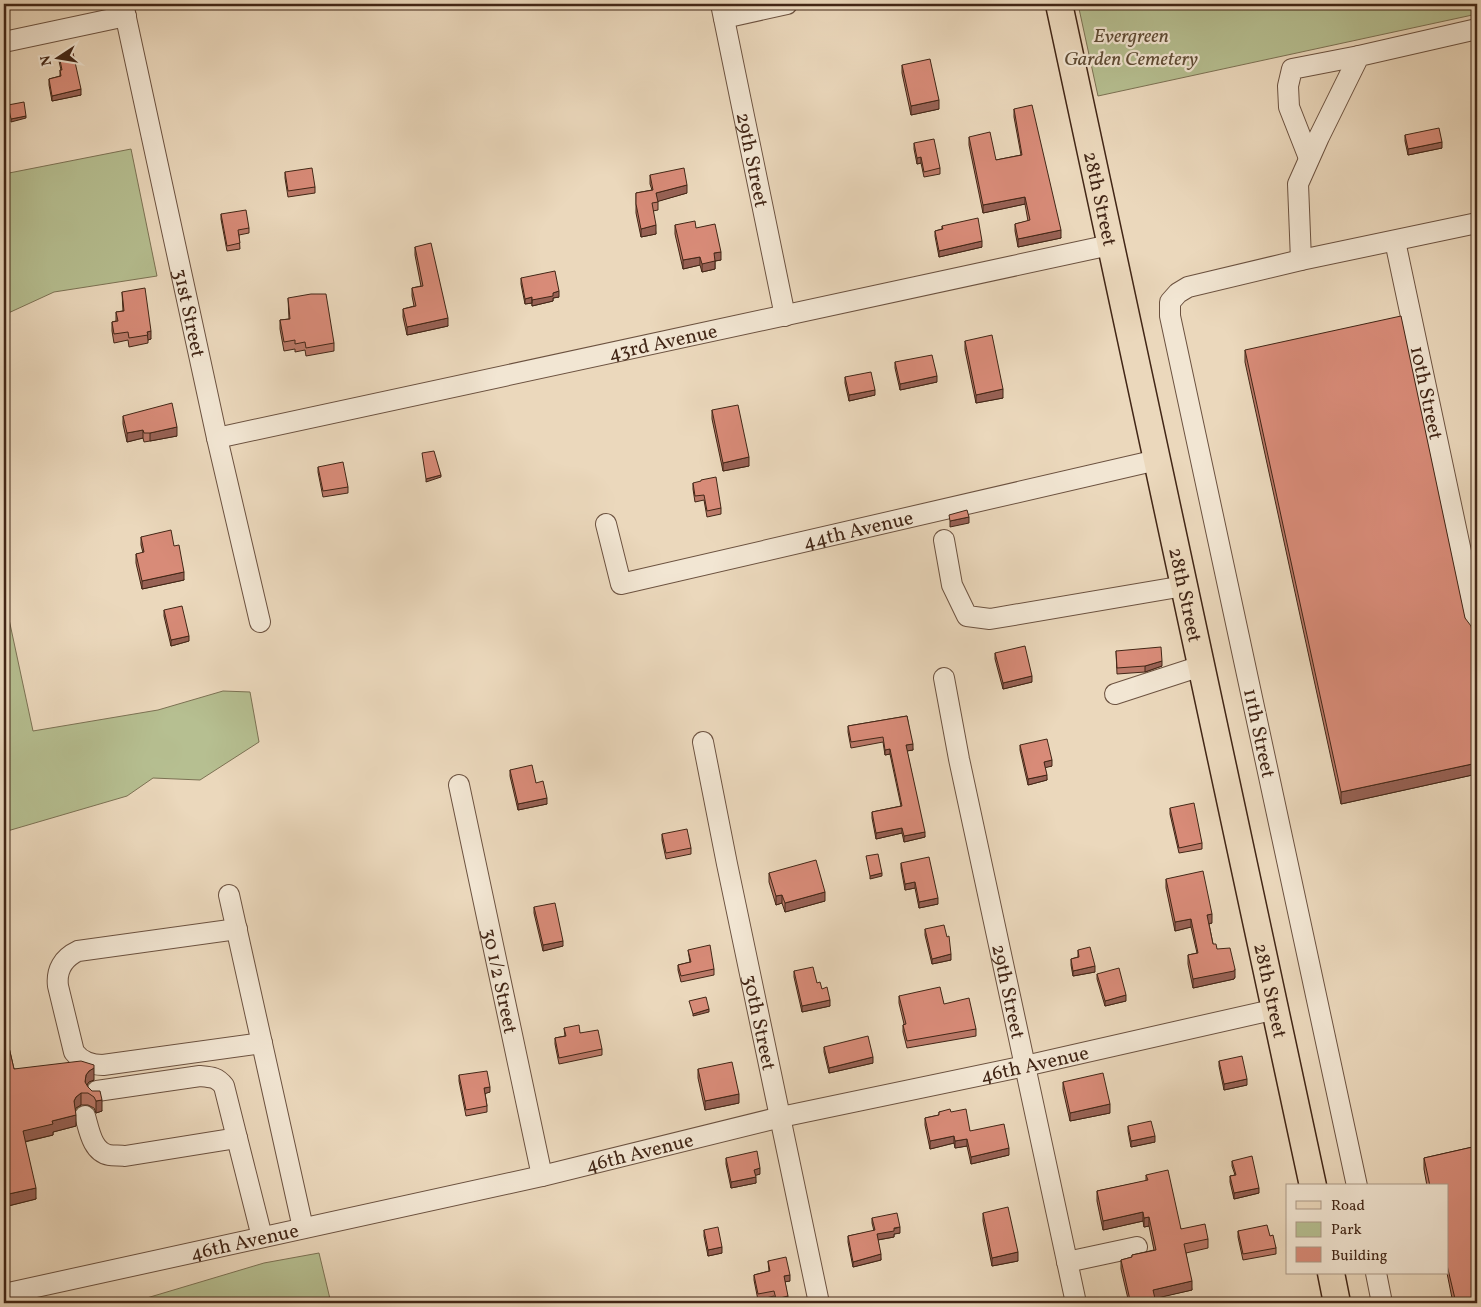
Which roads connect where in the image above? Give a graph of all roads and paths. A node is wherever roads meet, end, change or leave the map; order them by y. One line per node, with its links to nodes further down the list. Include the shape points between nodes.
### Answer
1 (787, 4): 4 (street)
2 (1059, 4): 11 (main road, 28th Street)
3 (125, 10): 6 (street); 14 (street, 31st Street)
4 (723, 11): 13 (street, 29th Street)
5 (1477, 29): 7 (street)
6 (4, 42)
7 (1359, 56): 8 (street); 8 (street, via 1292,69 1288,107)
8 (1309, 158): 12 (street, via 1298,184)
9 (1477, 223): 10 (street)
10 (1395, 241): 12 (street); 20 (street, 10th Street)
11 (1110, 245): 13 (street, 43rd Avenue); 15 (main road, 28th Street)
12 (1301, 260): 37 (street, 11th Street, via 1188,287 1170,302 1170,316)
13 (785, 316): 14 (street, 43rd Avenue)
14 (216, 438): 19 (street, 31st Street)
15 (1156, 460): 16 (street, 44th Avenue, via 621,584); 18 (main road, 28th Street)
16 (606, 524)
17 (944, 540): 18 (street, via 952,585 968,616 990,619)
18 (1184, 586): 21 (main road, 28th Street)
19 (260, 622)
20 (1477, 627)
21 (1201, 666): 23 (street); 28 (main road, 28th Street)
22 (944, 678): 30 (street, 29th Street)
23 (1115, 694)
24 (703, 742): 33 (street, 30th Street)
25 (459, 784): 35 (street, 30 1/2 Street)
26 (229, 895): 27 (street)
27 (237, 929): 29 (street); 29 (street, via 78,952 61,964 58,986 74,1052 91,1064 104,1065)
28 (1276, 1009): 30 (street, 46th Avenue); 36 (main road, 28th Street)
29 (262, 1043): 38 (street)
30 (1025, 1066): 33 (street, 46th Avenue); 41 (street, 29th Street)
31 (97, 1091): 34 (street, via 200,1076 219,1079 224,1086)
32 (85, 1116): 34 (street, via 95,1146 107,1155 125,1156)
33 (781, 1117): 35 (street, 46th Avenue); 45 (street, 30th Street)
34 (237, 1138): 39 (street)
35 (542, 1176): 38 (street, 46th Avenue)
36 (1313, 1184)
37 (1358, 1184)
38 (304, 1228): 39 (street, 46th Avenue)
39 (262, 1238): 44 (street, 46th Avenue)
40 (1137, 1247): 41 (street)
41 (1067, 1262): 46 (street, 29th Street)
42 (1331, 1274): 47 (main road)
43 (1376, 1274): 48 (street)
44 (4, 1294)
45 (820, 1303)
46 (1076, 1303)
47 (1337, 1303)
48 (1382, 1303)

